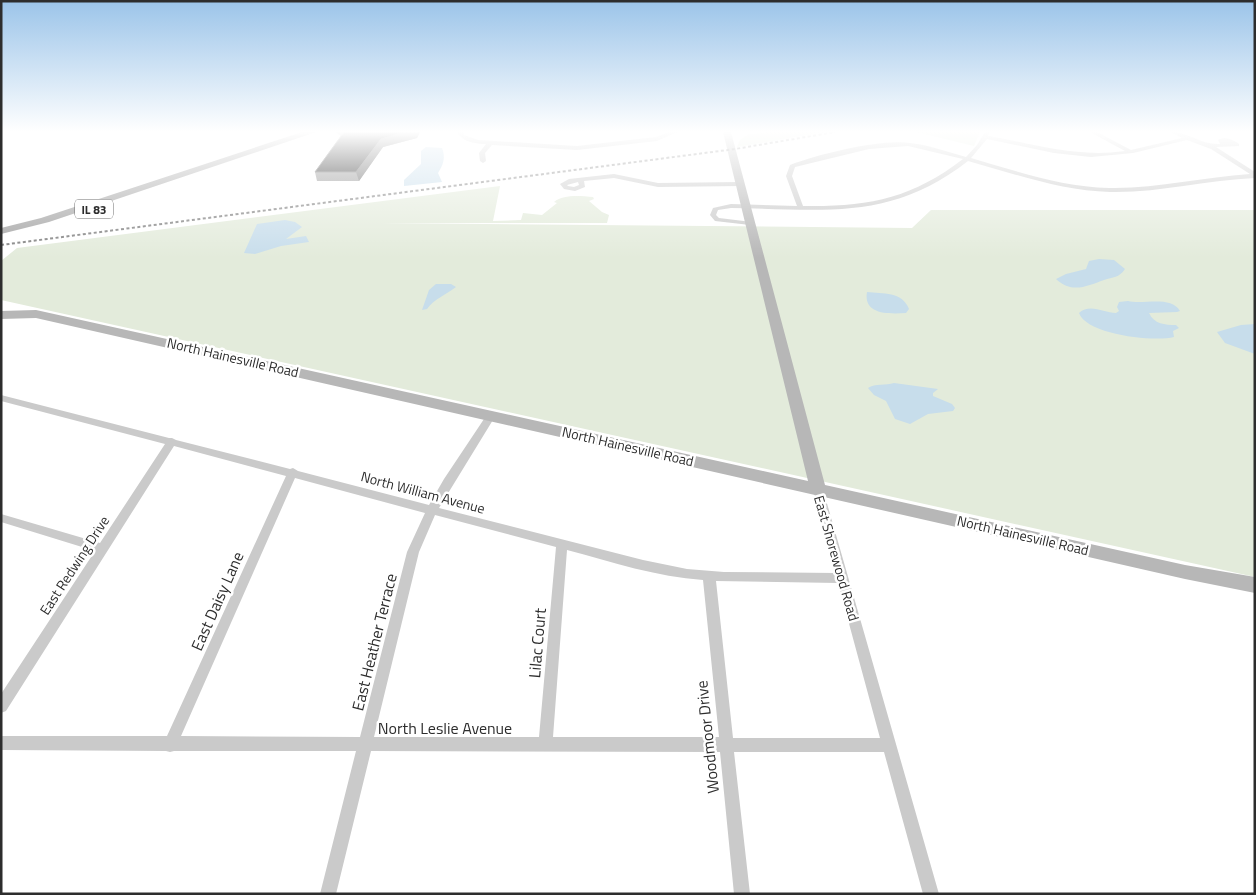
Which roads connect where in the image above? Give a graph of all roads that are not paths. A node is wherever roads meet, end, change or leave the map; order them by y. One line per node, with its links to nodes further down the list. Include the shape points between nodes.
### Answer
1 (190, 174): 7 (main road, IL 83)
2 (737, 174): 9 (main road, East Shorewood Road)
3 (789, 174): 11 (street)
4 (948, 174): 11 (street, via 882,202)
5 (1018, 174): 6 (street, via 1091,189 1148,190 1222,177)
6 (1255, 175)
7 (184, 176): 13 (main road); 14 (main road, IL 83, via 56,222)
8 (580, 180): 9 (street, via 614,176 658,185)
9 (740, 184): 10 (main road, East Shorewood Road)
10 (745, 206): 11 (street); 12 (main road, East Shorewood Road); 12 (street, via 715,210 713,215 717,220)
11 (800, 206)
12 (749, 222): 20 (main road, East Shorewood Road)
13 (1, 231)
14 (1, 236)
15 (1, 315): 17 (main road, North Hainesville Road, via 39,315)
16 (1, 398): 18 (street, North William Avenue)
17 (492, 415): 20 (main road, North Hainesville Road); 21 (street, East Heather Terrace)
18 (172, 441): 19 (street, North William Avenue); 24 (street, East Redwing Drive)
19 (293, 472): 21 (street, North William Avenue); 30 (street, East Daisy Lane)
20 (818, 489): 26 (street, East Shorewood Road); 27 (main road, North Hainesville Road)
21 (430, 510): 23 (street, North William Avenue); 31 (street, East Heather Terrace, via 413,552)
22 (1, 518): 24 (street)
23 (562, 544): 25 (street, North William Avenue); 32 (street, Lilac Court)
24 (103, 549): 28 (street, East Redwing Drive)
25 (708, 576): 26 (street, North William Avenue); 34 (street, Woodmoor Drive)
26 (843, 578): 33 (street, East Shorewood Road)
27 (1255, 585)
28 (1, 706)
29 (1, 743): 30 (street, North Leslie Avenue)
30 (170, 744): 31 (street, North Leslie Avenue)
31 (366, 745): 32 (street, North Leslie Avenue); 35 (street, East Heather Terrace)
32 (545, 745): 34 (street, North Leslie Avenue)
33 (890, 745): 34 (street, North Leslie Avenue); 37 (street, East Shorewood Road)
34 (725, 746): 36 (street, Woodmoor Drive)
35 (328, 894)
36 (742, 894)
37 (930, 894)

